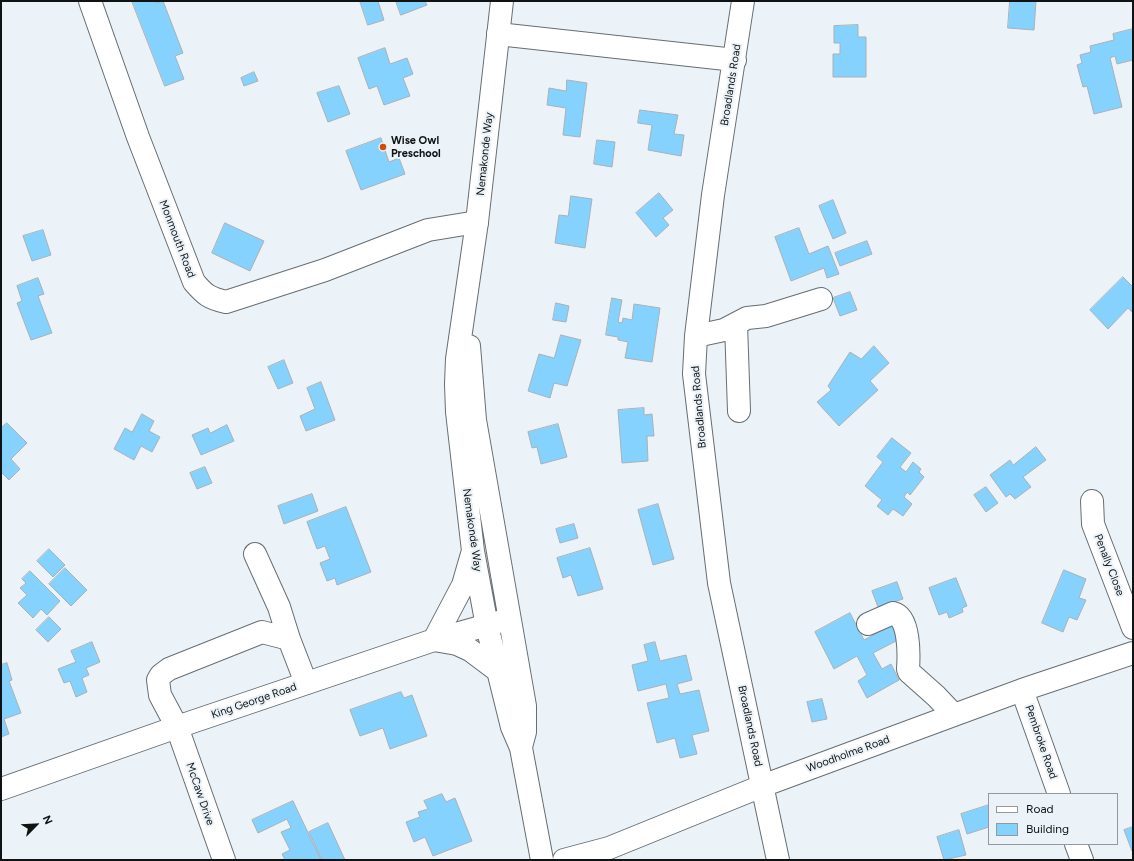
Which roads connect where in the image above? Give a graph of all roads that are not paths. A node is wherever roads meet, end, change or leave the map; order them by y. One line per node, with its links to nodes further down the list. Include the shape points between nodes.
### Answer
1 (90, 1): 6 (main road, Monmouth Road, via 138,137 194,282 210,298 226,302 325,270 428,230)
2 (502, 1): 4 (main road, Nemakonde Way)
3 (743, 1): 5 (main road, Broadlands Road)
4 (498, 34): 5 (main road); 6 (main road, Nemakonde Way)
5 (735, 60): 10 (main road, Broadlands Road, via 713,195)
6 (477, 222): 8 (main road, Nemakonde Way)
7 (821, 299): 9 (main road, via 766,316 747,318)
8 (465, 307): 13 (main road, Nemakonde Way, via 457,359 456,391); 16 (main road, Nemakonde Way, via 475,420)
9 (736, 324): 10 (main road, via 724,330); 11 (main road)
10 (696, 336): 30 (main road, Broadlands Road, via 694,374 719,582)
11 (739, 411)
12 (1092, 501): 19 (main road, Penally Close, via 1093,524)
13 (473, 551): 18 (main road, Nemakonde Way); 22 (main road, via 462,585)
14 (255, 554): 15 (main road)
15 (279, 607): 20 (main road); 21 (main road)
16 (509, 619): 18 (main road, King George Road); 29 (main road, Nemakonde Way, via 525,706 525,732)
17 (868, 624): 27 (main road, via 893,613 899,617 907,632 909,672)
18 (488, 626): 22 (main road, King George Road); 24 (main road, Nemakonde Way)
19 (1133, 628)
20 (262, 632): 21 (main road); 28 (main road, McCaw Drive, via 197,656 161,675 158,680 160,694)
21 (289, 639): 25 (main road)
22 (434, 640): 24 (main road, via 457,644 470,650); 25 (main road, King George Road)
23 (1133, 653): 26 (main road, Woodholme Road)
24 (498, 671): 29 (main road, Nemakonde Way, via 512,727)
25 (306, 683): 28 (main road, King George Road)
26 (1022, 690): 27 (main road, Woodholme Road); 32 (main road, Pembroke Road)
27 (954, 715): 30 (main road, Woodholme Road)
28 (177, 727): 31 (main road, King George Road); 34 (main road, McCaw Drive)
29 (521, 748): 35 (main road, Nemakonde Way)
30 (762, 786): 36 (main road, Woodholme Road, via 609,848); 37 (main road, Broadlands Road)
31 (1, 789)
32 (1059, 793)
33 (1076, 845): 38 (main road)
34 (224, 860)
35 (542, 860)
36 (564, 860)
37 (778, 860)
38 (1082, 860)

